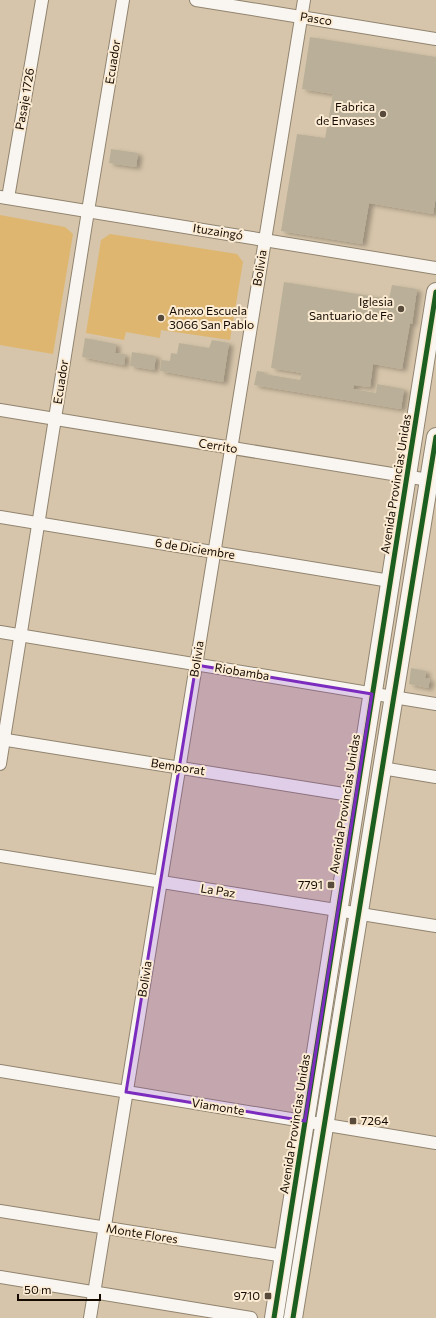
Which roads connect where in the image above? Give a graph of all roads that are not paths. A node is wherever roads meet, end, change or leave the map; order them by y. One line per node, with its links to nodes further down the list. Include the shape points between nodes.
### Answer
1 (42, 0): 7 (street, Pasaje 1726)
2 (123, 0): 8 (street, Ecuador)
3 (196, 0): 5 (street, Pasco)
4 (304, 0): 5 (street, Bolivia)
5 (301, 17): 6 (street, Pasco); 9 (street, Bolivia)
6 (436, 39)
7 (4, 198): 8 (street, Ituzaingó)
8 (88, 211): 9 (street, Ituzaingó); 13 (street, Ecuador)
9 (265, 240): 10 (street, Ituzaingó); 15 (street, Bolivia)
10 (436, 268)
11 (436, 292): 16 (main road, Avenida Provincias Unidas)
12 (0, 410): 13 (street, Cerrito)
13 (55, 419): 15 (street, Cerrito); 19 (street, Ecuador)
14 (436, 437): 17 (main road)
15 (231, 448): 16 (street, Cerrito); 20 (street, Bolivia)
16 (407, 476): 17 (street, Cerrito); 21 (main road, Avenida Provincias Unidas)
17 (433, 480): 26 (main road)
18 (0, 517): 19 (street, 6 de Diciembre)
19 (38, 524): 20 (street, 6 de Diciembre); 23 (street, Ecuador)
20 (214, 552): 21 (street, 6 de Diciembre); 24 (street, Bolivia)
21 (390, 581): 25 (main road, Avenida Provincias Unidas)
22 (0, 632): 23 (street, Riobamba)
23 (20, 636): 24 (street, Riobamba); 28 (street, Ecuador)
24 (196, 665): 25 (street, Riobamba); 30 (street, Bolivia)
25 (372, 694): 26 (street, Riobamba); 33 (main road, Avenida Provincias Unidas)
26 (394, 697): 27 (street, Riobamba); 31 (main road)
27 (436, 704)
28 (2, 740): 29 (street, Ecuador); 30 (street, Bemporat)
29 (0, 764)
30 (179, 768): 33 (street, Bemporat); 35 (street, Bolivia)
31 (382, 768): 32 (street); 37 (main road)
32 (436, 777)
33 (356, 796): 36 (main road, Avenida Provincias Unidas)
34 (0, 856): 35 (street, La Paz)
35 (160, 882): 36 (street, La Paz); 40 (street, Bolivia)
36 (338, 910): 37 (street, La Paz); 41 (main road, Avenida Provincias Unidas)
37 (358, 914): 38 (street, La Paz); 42 (main road)
38 (436, 926)
39 (0, 1071): 40 (street, Viamonte)
40 (126, 1092): 41 (street, Viamonte); 45 (street, Bolivia)
41 (305, 1121): 42 (street, Viamonte); 46 (main road, Avenida Provincias Unidas)
42 (324, 1124): 43 (street, Viamonte); 52 (main road)
43 (436, 1143)
44 (0, 1212): 45 (street, Monte Flores)
45 (104, 1228): 46 (street, Monte Flores); 48 (street, Bolivia)
46 (284, 1256): 51 (main road, Avenida Provincias Unidas)
47 (0, 1277): 48 (street)
48 (94, 1292): 49 (street, Bolivia); 50 (street)
49 (90, 1318)
50 (251, 1318)
51 (274, 1318)
52 (292, 1318)

